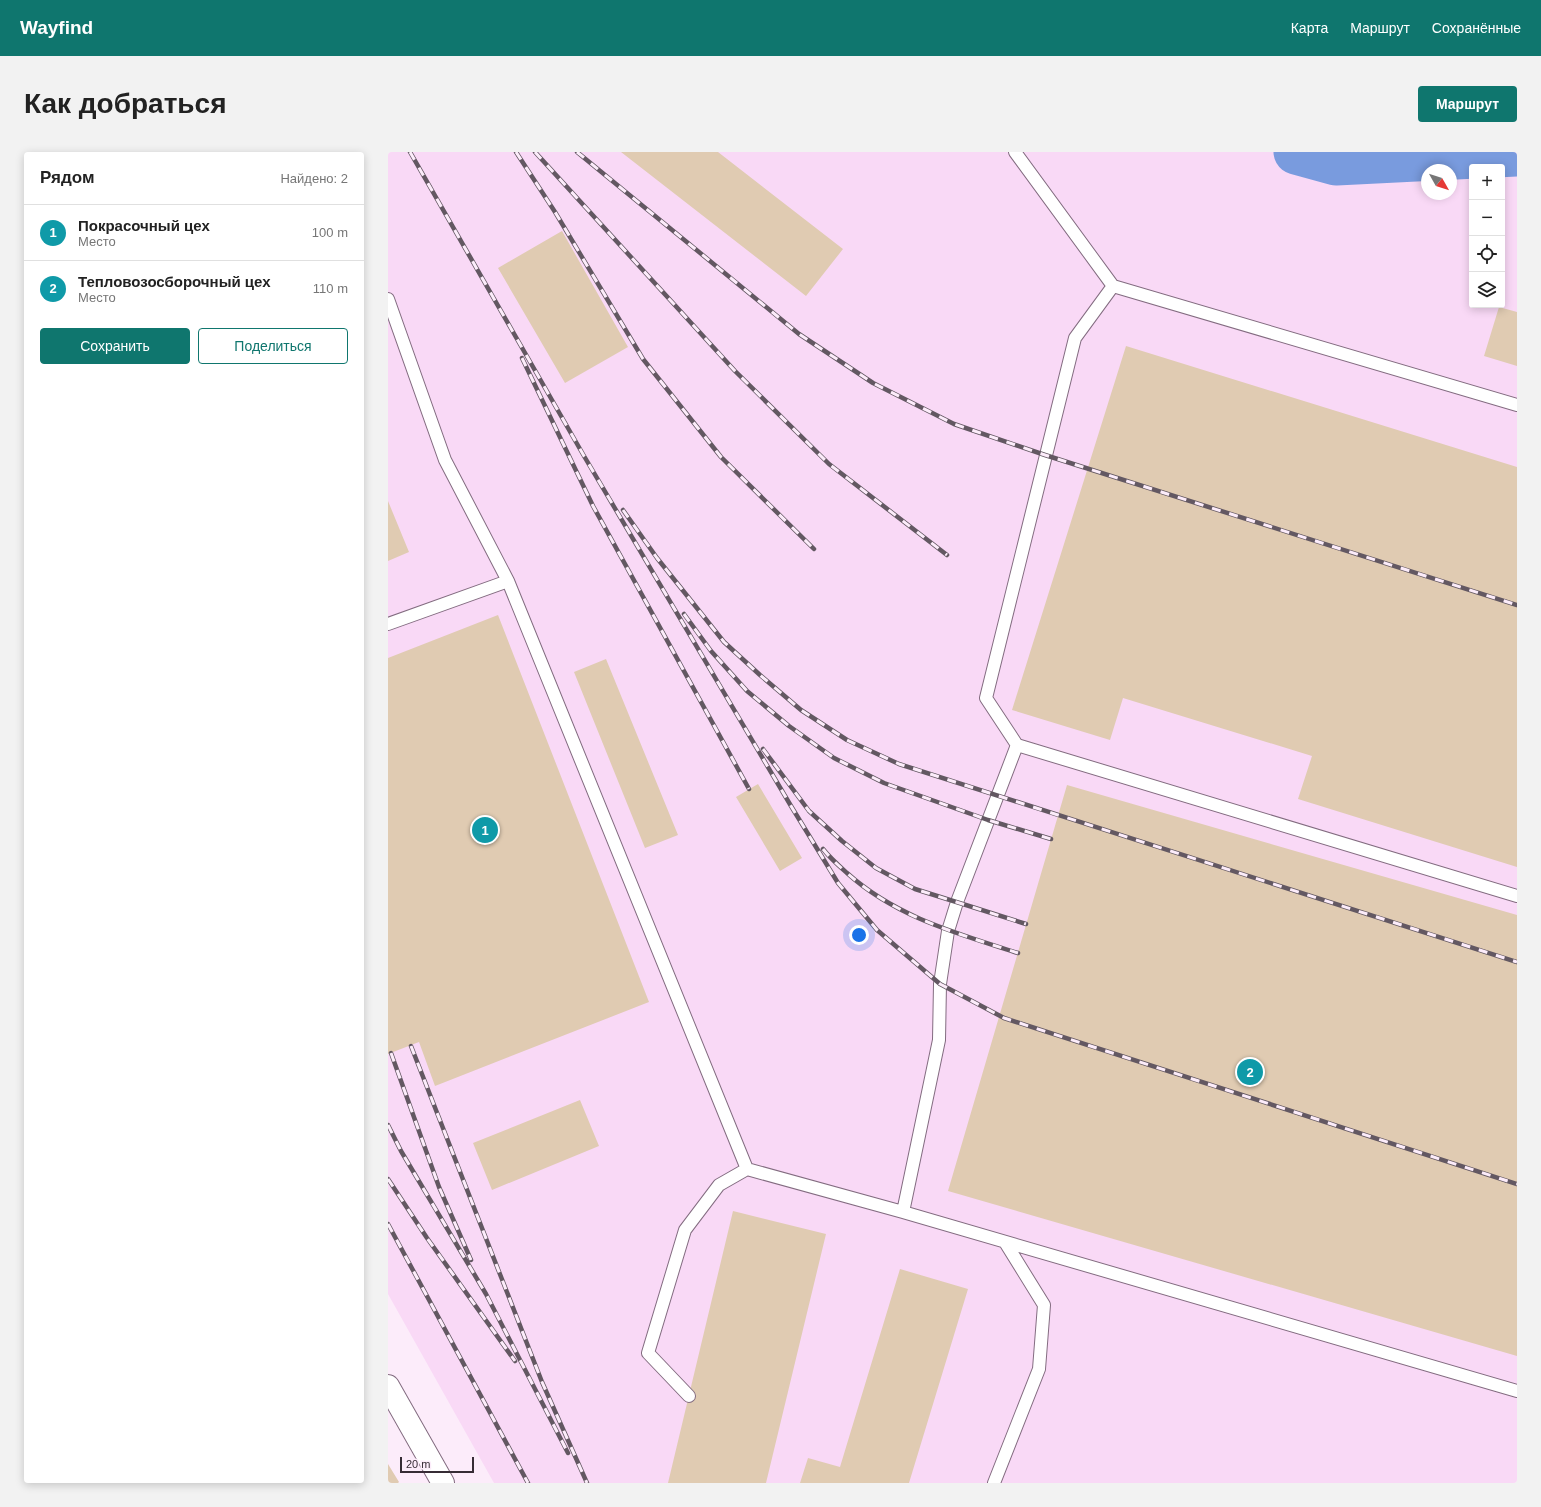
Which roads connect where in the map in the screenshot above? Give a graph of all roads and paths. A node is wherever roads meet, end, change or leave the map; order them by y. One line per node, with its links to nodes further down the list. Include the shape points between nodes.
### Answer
1 (1015, 152): 2 (lane)
2 (1113, 286): 4 (lane); 7 (lane, via 1075,338 986,698)
3 (388, 299): 5 (lane, via 445,460)
4 (1517, 405)
5 (508, 582): 6 (lane); 9 (lane)
6 (388, 624)
7 (1017, 745): 8 (lane); 10 (lane, via 948,931 940,984 939,1040)
8 (1517, 896)
9 (747, 1169): 10 (lane); 14 (lane, via 719,1185 685,1230 648,1353)
10 (903, 1212): 11 (lane)
11 (1005, 1242): 13 (lane); 16 (lane, via 1044,1304 1039,1369)
12 (388, 1386): 15 (street)
13 (1517, 1391)
14 (689, 1396)
15 (443, 1483)
16 (994, 1483)

